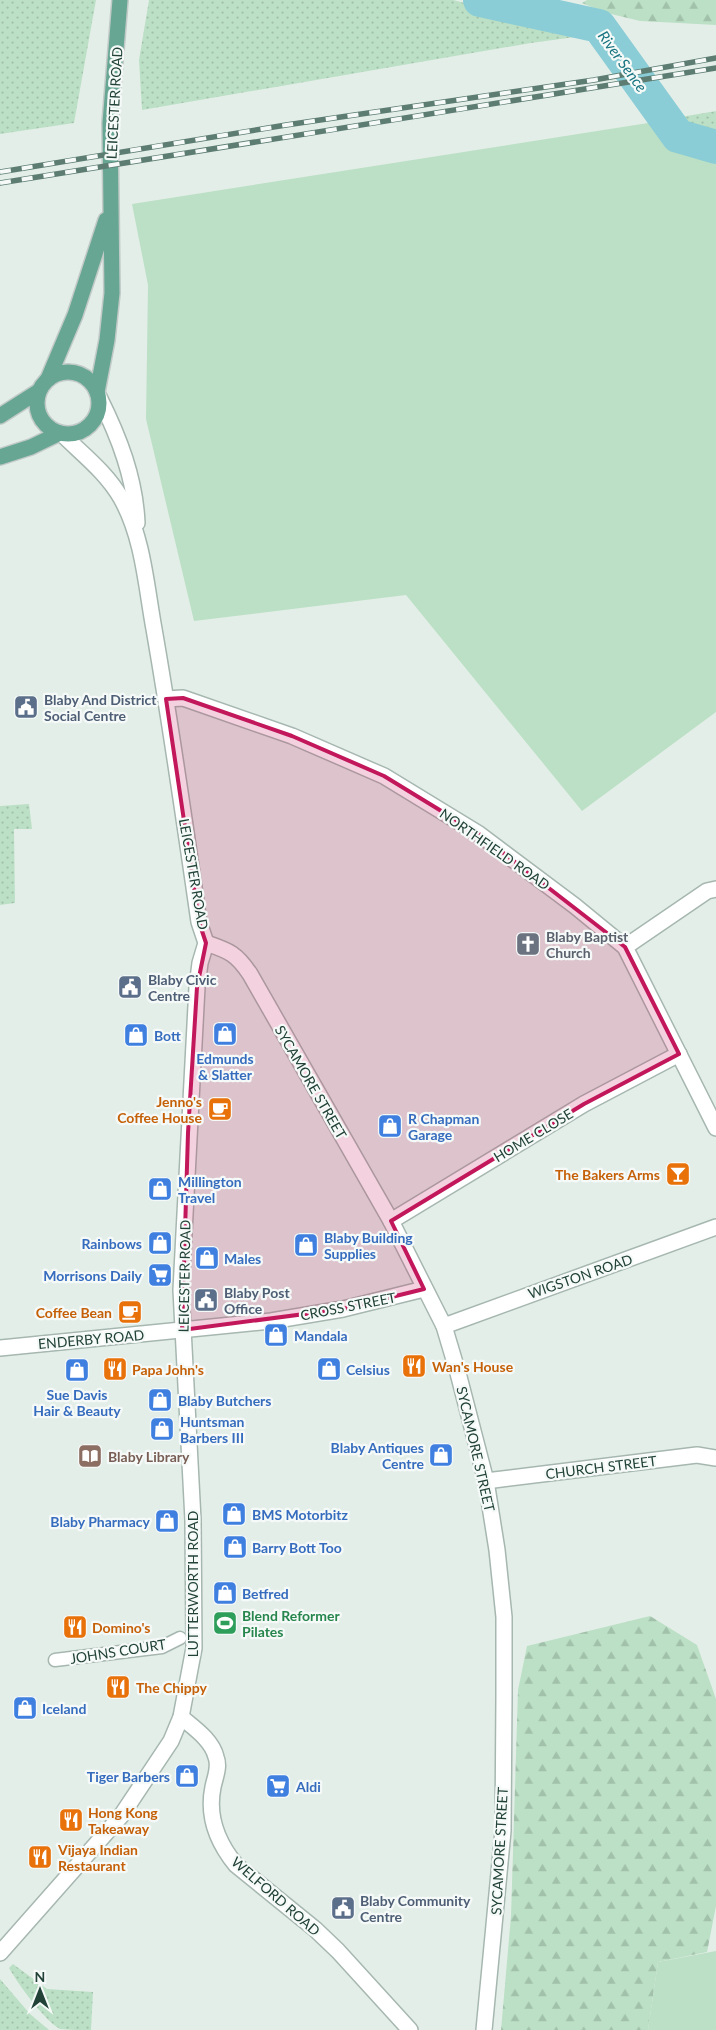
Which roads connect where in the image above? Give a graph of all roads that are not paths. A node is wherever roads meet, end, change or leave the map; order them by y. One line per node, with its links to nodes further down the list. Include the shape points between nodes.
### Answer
1 (120, 0): 2 (main road, LEICESTER ROAD, via 110,123)
2 (110, 206): 3 (main road, LEICESTER ROAD, via 84,290); 4 (main road, LEICESTER ROAD, via 111,314)
3 (43, 385): 4 (main road, via 56,374 76,372 92,383); 5 (main road); 6 (main road, via 37,402 38,412 50,429)
4 (98, 395): 6 (main road, via 99,408 90,425 72,434); 8 (street, LEICESTER ROAD, via 114,427 130,474)
5 (0, 416)
6 (61, 433): 7 (main road); 8 (street, LEICESTER ROAD, via 115,488)
7 (0, 457)
8 (138, 539): 9 (street, LEICESTER ROAD)
9 (166, 699): 11 (street, LEICESTER ROAD, via 199,922); 12 (street, NORTHFIELD ROAD, via 183,698 292,736 384,776 479,834)
10 (716, 889): 12 (street, via 708,891)
11 (206, 943): 15 (street, SYCAMORE STREET, via 227,950 240,959); 19 (street, LEICESTER ROAD, via 198,979 189,1114)
12 (625, 947): 13 (street, NORTHFIELD ROAD)
13 (678, 1054): 14 (street, NORTHFIELD ROAD); 15 (street, HOME CLOSE, via 584,1104)
14 (716, 1128)
15 (391, 1221): 17 (street, SYCAMORE STREET)
16 (716, 1227): 18 (street, WIGSTON ROAD)
17 (424, 1289): 18 (street, SYCAMORE STREET); 19 (street, CROSS STREET, via 343,1309 271,1321)
18 (444, 1326): 23 (street, SYCAMORE STREET)
19 (182, 1330): 20 (street, ENDERBY ROAD); 21 (street, LEICESTER ROAD)
20 (0, 1348)
21 (187, 1391): 26 (street, LUTTERWORTH ROAD, via 195,1579 194,1648)
22 (716, 1458): 23 (street, CHURCH STREET, via 697,1455)
23 (486, 1481): 29 (street, SYCAMORE STREET, via 504,1617 504,1696 503,1831)
24 (180, 1638): 25 (street, JOHNS COURT, via 162,1647)
25 (55, 1660)
26 (181, 1717): 27 (street, LUTTERWORTH ROAD, via 170,1741 122,1816); 28 (street, WELFORD ROAD, via 208,1741 217,1758 211,1804 218,1838 226,1852 236,1865 332,1945)
27 (0, 1953)
28 (410, 2030)
29 (484, 2030)

